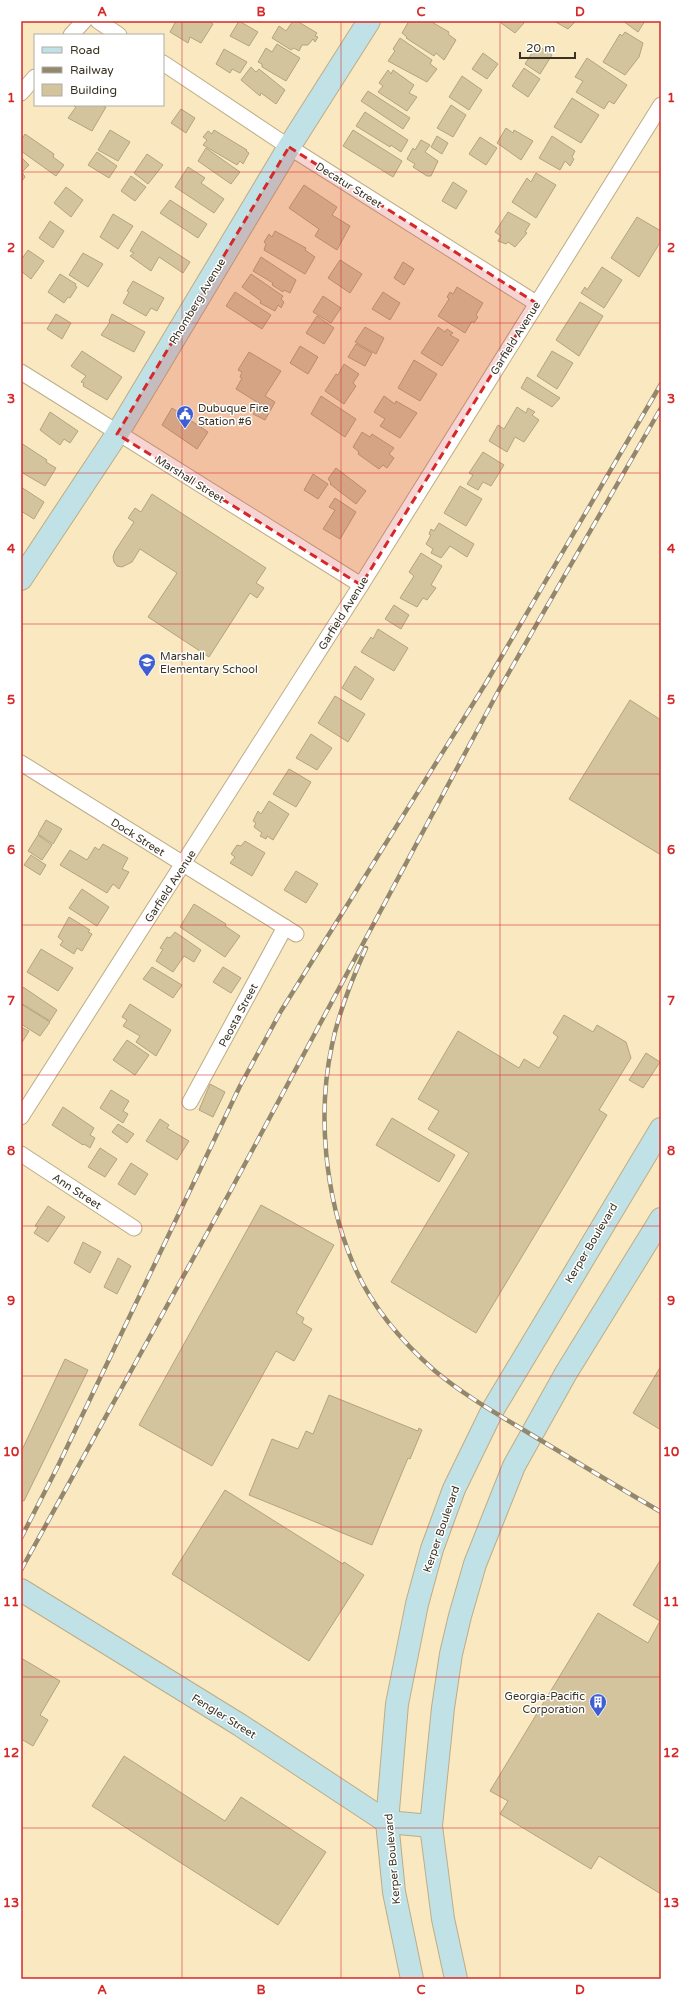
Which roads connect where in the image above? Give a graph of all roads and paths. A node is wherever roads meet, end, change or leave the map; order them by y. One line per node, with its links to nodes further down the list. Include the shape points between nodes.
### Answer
1 (84, 21): 4 (street)
2 (98, 21): 5 (street)
3 (369, 21): 10 (street, Rhomberg Avenue)
4 (73, 34)
5 (118, 34)
6 (164, 64): 10 (street, Decatur Street)
7 (34, 78): 8 (street)
8 (21, 93)
9 (661, 105): 11 (street, Garfield Avenue)
10 (289, 147): 11 (street, Decatur Street); 13 (street, Rhomberg Avenue)
11 (536, 303): 15 (street, Garfield Avenue)
12 (21, 372): 13 (street, Marshall Street)
13 (117, 434): 14 (street, Rhomberg Avenue); 15 (street, Marshall Street)
14 (21, 578)
15 (361, 585): 17 (street, Garfield Avenue)
16 (21, 763): 17 (street, Dock Street)
17 (183, 865): 18 (street, Dock Street); 20 (street, Garfield Avenue)
18 (291, 931): 19 (street, Peosta Street)
19 (190, 1102)
20 (21, 1118)
21 (661, 1129): 26 (street, Kerper Boulevard, via 500,1398 454,1489 432,1549 402,1674)
22 (21, 1154): 24 (street, Ann Street)
23 (661, 1219): 27 (street, via 566,1374 514,1466 475,1564 451,1654)
24 (134, 1228)
25 (21, 1590): 26 (street, Fengler Street, via 240,1725)
26 (386, 1822): 27 (street, Fengler Street); 28 (street, Kerper Boulevard, via 394,1892)
27 (431, 1826): 29 (street, via 443,1919)
28 (412, 1979)
29 (456, 1979)

